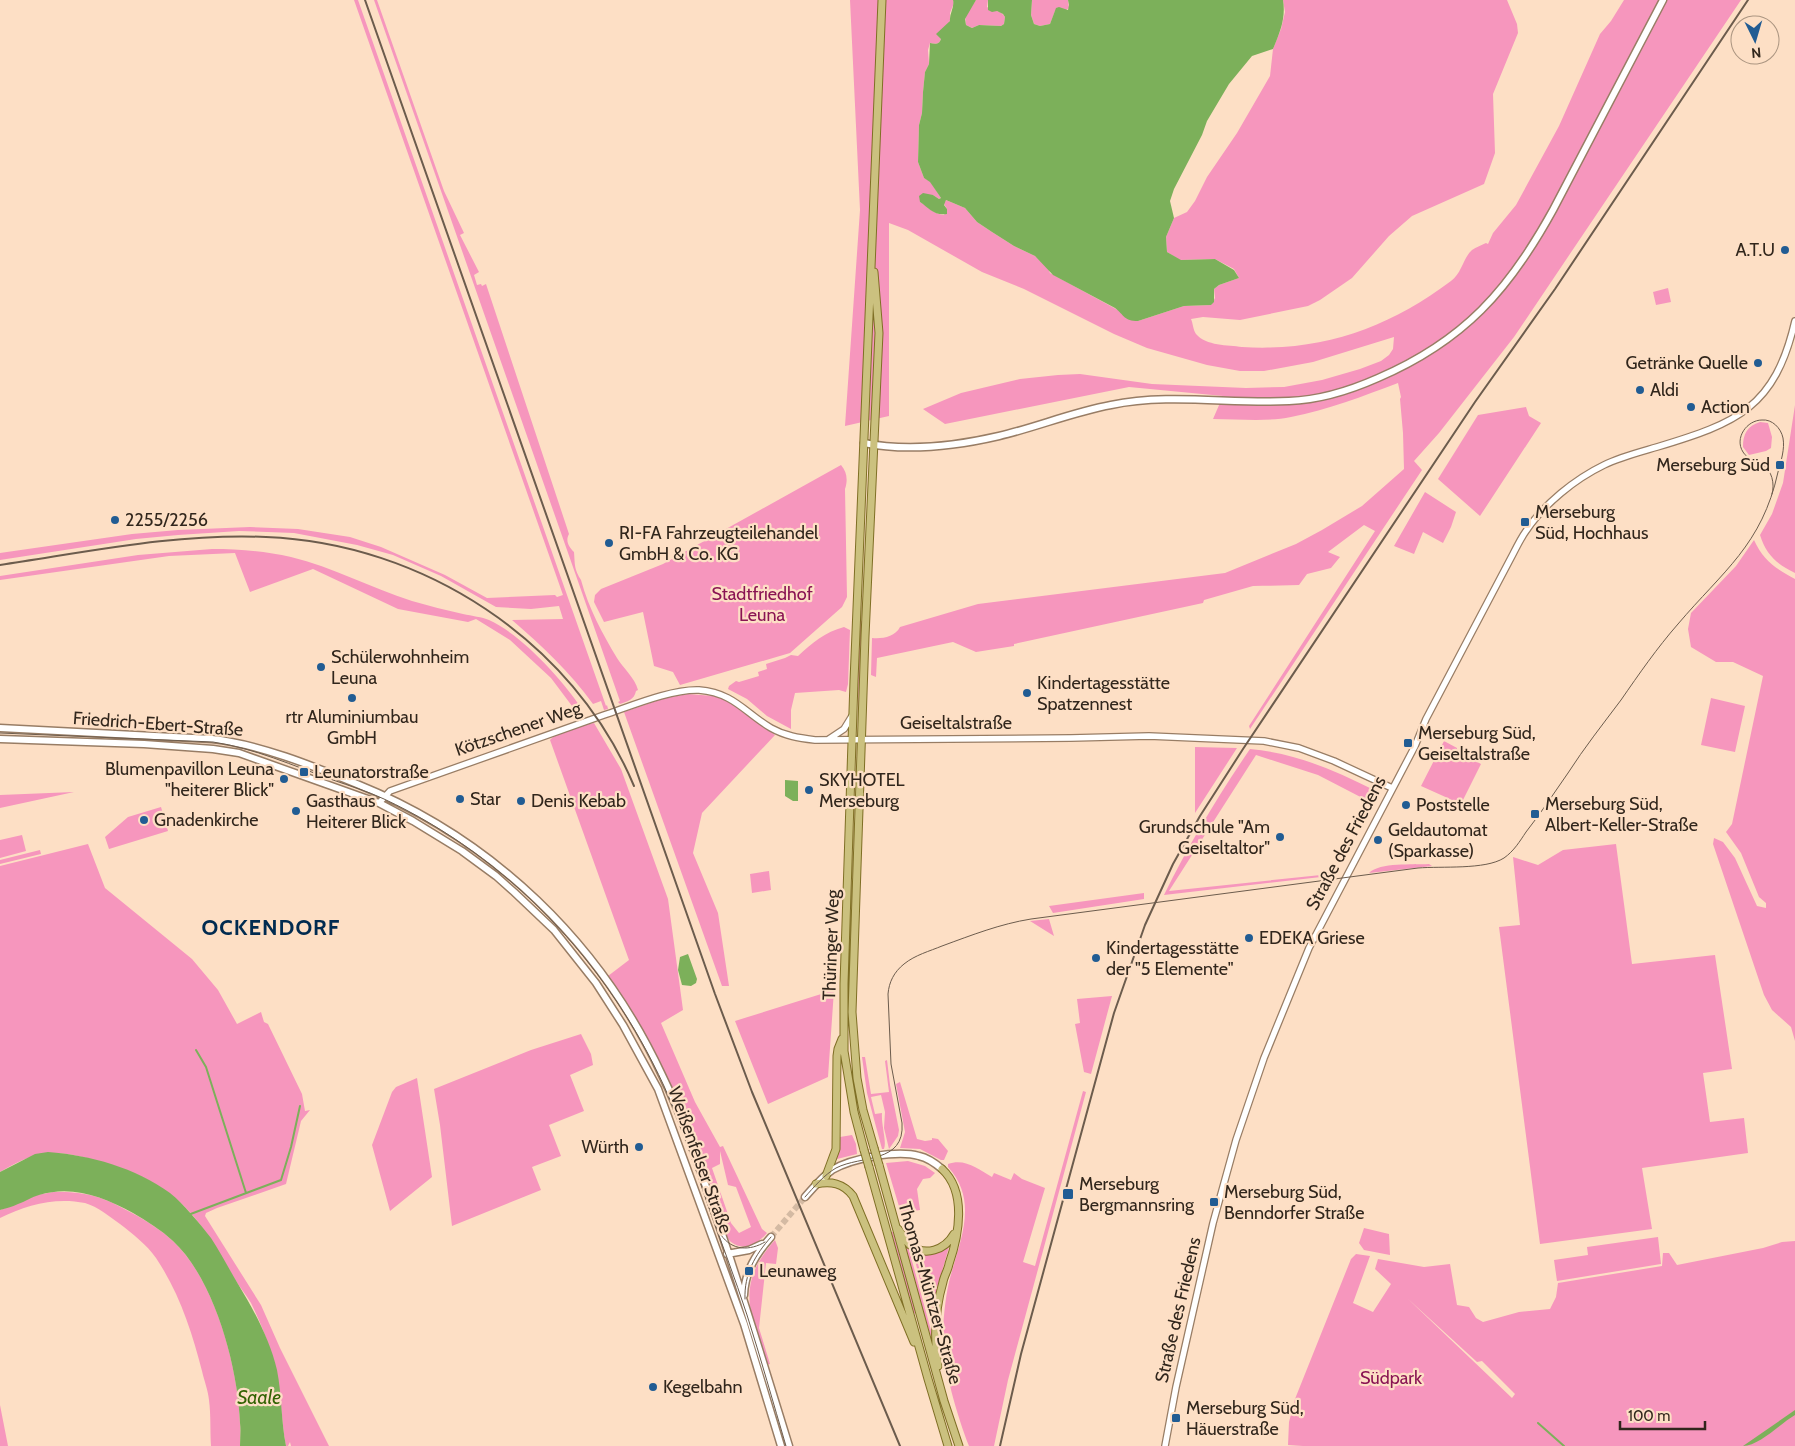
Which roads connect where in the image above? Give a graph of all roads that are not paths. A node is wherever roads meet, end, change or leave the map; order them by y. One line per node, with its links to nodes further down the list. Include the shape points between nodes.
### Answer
1 (882, 0): 3 (main road)
2 (1662, 0): 6 (main road, via 1553,210 1518,268 1483,309 1458,332 1420,358 1358,386 1292,401 1112,404 961,444)
3 (872, 236): 5 (main road, Thüringer Weg); 6 (main road, Thüringer Weg, via 879,333)
4 (1795, 320): 14 (street, Straße des Friedens, via 1787,351 1773,381 1757,400 1731,420 1706,432 1604,465 1585,476 1543,511 1513,554)
5 (864, 444): 6 (main road); 8 (main road, Thüringer Weg)
6 (874, 446): 10 (main road, Thüringer Weg)
7 (673, 692): 12 (street, Geiseltalstraße, via 700,690 719,694 794,738); 15 (street, Kötzschener Weg, via 472,761)
8 (853, 711): 12 (street, via 844,728); 13 (main road, Thüringer Weg)
9 (0, 728): 15 (main road, Friedrich-Ebert-Straße, via 228,741 325,771)
10 (862, 738): 13 (street, Geiseltalstraße); 14 (street, Geiseltalstraße, via 1149,736 1264,741 1334,760); 20 (main road, Thüringer Weg, via 852,1012 857,1078)
11 (0, 739): 16 (main road, Friedrich-Ebert-Straße, via 225,750)
12 (828, 739): 13 (street, Geiseltalstraße)
13 (852, 739): 17 (main road, Thüringer Weg)
14 (1392, 788): 40 (street, Straße des Friedens, via 1309,948 1263,1061 1236,1140 1213,1223)
15 (385, 795): 16 (street, Kötzschener Weg); 18 (main road, Friedrich-Ebert-Straße, via 472,845 522,885 604,977)
16 (379, 803): 19 (main road, Friedrich-Ebert-Straße, via 462,851 535,911 596,983)
17 (843, 1036): 21 (main road, Thüringer Weg, via 848,1080); 23 (main road, via 838,1048 836,1149)
18 (648, 1047): 28 (main road, Weißenfelser Straße, via 676,1108)
19 (637, 1049): 29 (main road, Weißenfelser Straße, via 658,1089)
20 (874, 1148): 26 (main road, Thomas-Müntzer-Straße, bridge)
21 (864, 1150): 34 (main road, Thomas-Müntzer-Straße, bridge)
22 (942, 1169): 23 (main road, via 923,1157 899,1154 852,1162); 27 (main road, via 955,1186)
23 (826, 1176): 24 (main road)
24 (816, 1184): 25 (main road); 34 (main road, via 837,1184 853,1196)
25 (805, 1197)
26 (894, 1221): 27 (main road, via 910,1244 924,1251 947,1244); 35 (main road, Thomas-Müntzer-Straße)
27 (956, 1230): 35 (main road, via 936,1321)
28 (729, 1254): 29 (main road); 30 (main road, via 753,1249 770,1238 757,1254); 31 (main road, Weißenfelser Straße)
29 (719, 1257): 32 (main road, Weißenfelser Straße)
30 (746, 1277): 31 (main road); 33 (main road)
31 (738, 1280): 32 (main road); 33 (main road, Weißenfelser Straße)
32 (729, 1283): 36 (main road, Weißenfelser Straße)
33 (745, 1301): 37 (main road, Weißenfelser Straße)
34 (922, 1358): 38 (main road, Thomas-Müntzer-Straße)
35 (944, 1401): 39 (main road, Thomas-Müntzer-Straße)
36 (780, 1446)
37 (789, 1446)
38 (948, 1446)
39 (959, 1446)
40 (1165, 1446)

